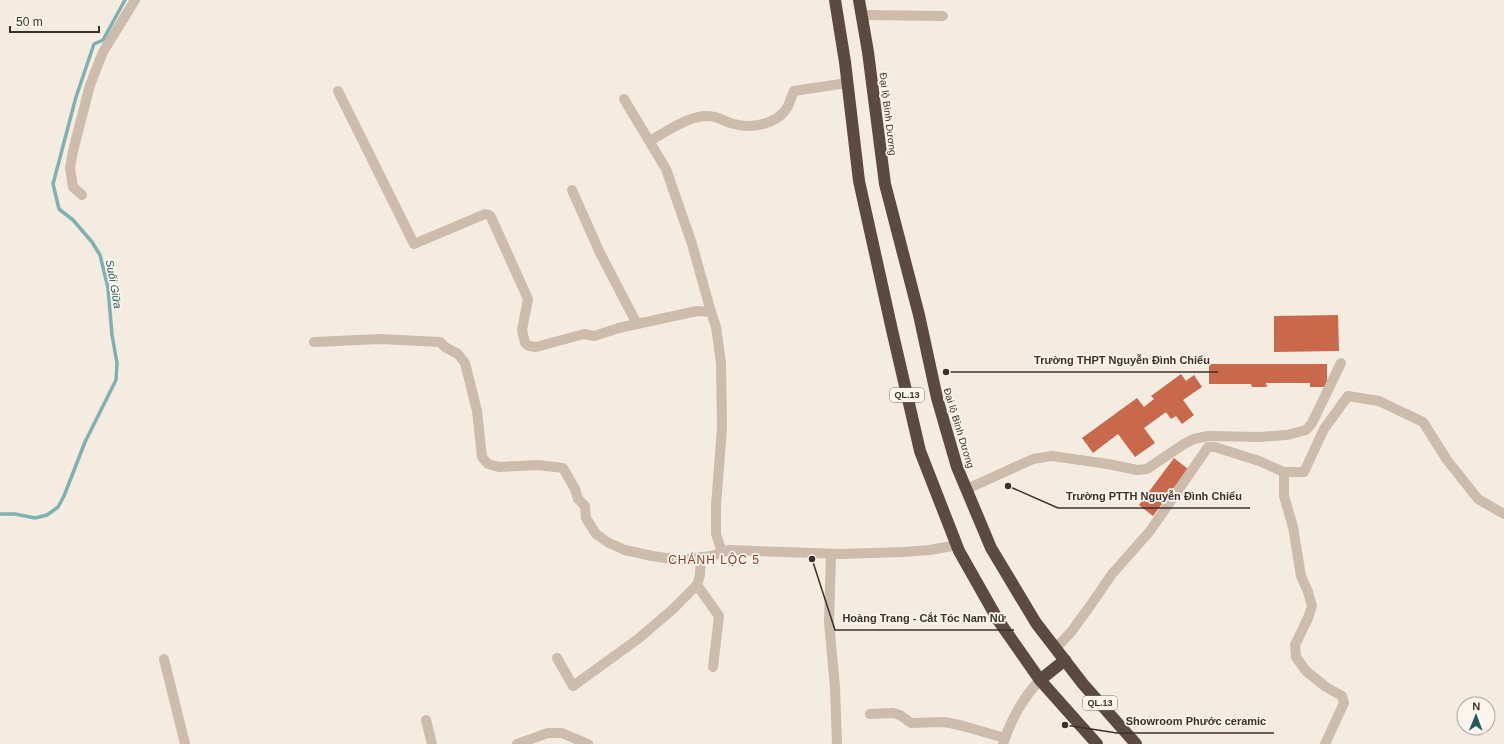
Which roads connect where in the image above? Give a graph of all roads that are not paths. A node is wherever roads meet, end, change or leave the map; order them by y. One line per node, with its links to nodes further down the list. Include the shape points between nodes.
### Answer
1 (135, 0): 11 (street, via 104,52 90,85 70,168 73,187)
2 (835, 0): 6 (highway, QL.13)
3 (859, 0): 4 (highway, Đại lộ Bình Dương / QL.13)
4 (862, 15): 5 (street); 17 (highway, Đại lộ Bình Dương / QL.13, via 885,184 919,315 937,398 957,467)
5 (943, 16)
6 (847, 83): 9 (street, via 794,91 787,108 777,119 764,123 747,126 733,124 718,116 703,116 677,125); 19 (highway, QL.13, via 859,181 920,451)
7 (338, 91): 13 (street, via 414,244 486,214 492,217 528,299 522,330 525,343 536,347 584,334 594,336)
8 (624, 99): 9 (street)
9 (650, 141): 12 (street, via 666,169 692,244)
10 (572, 190): 13 (street, via 600,253)
11 (82, 195)
12 (711, 312): 13 (street, via 697,311); 20 (street, via 716,327 720,363 722,428 716,534)
13 (637, 324)
14 (314, 342): 22 (street, via 380,339 440,342 458,354 465,363 477,411 482,457 488,464 499,468 538,465 563,468 578,499 585,506 586,518 596,534 609,543 625,550 652,556 681,560)
15 (1341, 363): 17 (street, via 1312,423 1306,430 1275,436 1208,436 1194,439 1147,469 1137,470 1059,457 1033,459)
16 (1284, 472): 18 (street, via 1304,472 1324,428 1348,396 1379,401 1423,422 1447,460 1478,499); 24 (street, via 1234,452 1208,447 1150,531 1112,574); 40 (street, via 1284,496 1294,527 1301,576 1312,606 1295,645 1296,657 1306,671 1342,696 1344,703)
17 (967, 489): 24 (highway, Đại lộ Bình Dương / QL.13, via 991,548 1036,623)
18 (1504, 514)
19 (957, 545): 21 (street, via 923,551); 29 (highway, QL.13, via 998,620)
20 (722, 552): 21 (street, via 729,550); 22 (street)
21 (831, 554): 37 (street, via 828,622 835,687)
22 (701, 557): 23 (street)
23 (697, 585): 25 (street, via 638,639 573,686); 28 (street, via 719,616)
24 (1056, 648): 27 (highway, Đại lộ Bình Dương / QL.13)
25 (556, 658)
26 (164, 659): 33 (street)
27 (1065, 660): 29 (highway); 39 (highway, Đại lộ Bình Dương / QL.13)
28 (713, 667)
29 (1040, 680): 32 (street, via 1020,705); 38 (highway, QL.13)
30 (870, 714): 32 (street, via 893,713 914,724 945,722)
31 (426, 720): 34 (street)
32 (1004, 741)
33 (185, 744)
34 (432, 744)
35 (517, 744): 36 (street, via 548,733 562,733)
36 (588, 744)
37 (837, 744)
38 (1097, 744)
39 (1136, 744)
40 (1325, 744)

